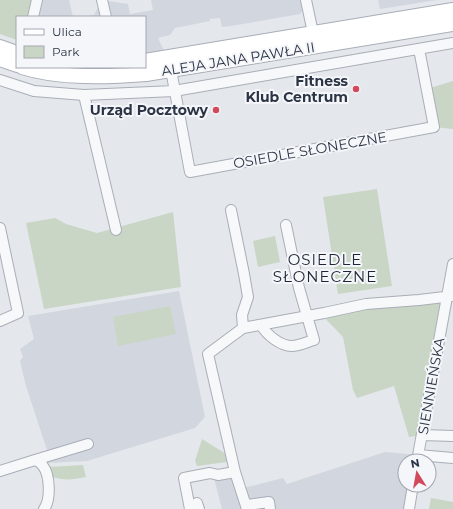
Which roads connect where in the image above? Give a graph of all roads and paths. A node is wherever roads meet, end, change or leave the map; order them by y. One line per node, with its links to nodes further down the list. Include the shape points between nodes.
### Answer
1 (37, 0): 5 (street)
2 (102, 0): 6 (street)
3 (306, 0): 8 (street)
4 (453, 10): 8 (main road, ALEJA JANA PAWŁA II)
5 (33, 16)
6 (106, 16)
7 (453, 24): 17 (main road, ALEJA JANA PAWŁA II)
8 (313, 33): 14 (main road, ALEJA JANA PAWŁA II)
9 (453, 43): 11 (street)
10 (0, 46): 12 (main road)
11 (419, 49): 19 (street); 19 (street, OSIEDLE SŁONECZNE, via 434,127 190,172)
12 (16, 52)
13 (0, 59): 15 (main road)
14 (146, 61)
15 (16, 65)
16 (26, 68): 17 (main road, ALEJA JANA PAWŁA II, via 81,76 118,76)
17 (170, 70): 19 (street, OSIEDLE SŁONECZNE)
18 (0, 80): 20 (street, via 34,90)
19 (174, 91): 20 (street)
20 (84, 94): 24 (street)
21 (231, 210): 30 (street, via 248,297 242,314)
22 (286, 225): 27 (street)
23 (0, 228): 28 (street, via 18,313)
24 (116, 230)
25 (453, 264): 26 (street, SIENNIEŃSKA)
26 (450, 296): 27 (street, via 366,304); 31 (street, SIENNIEŃSKA)
27 (307, 316): 29 (street); 29 (street, via 314,340 304,347 284,344 266,333)
28 (0, 321)
29 (261, 325): 30 (street)
30 (243, 328): 39 (street, via 208,354)
31 (423, 435): 32 (street); 34 (street, SIENNIEŃSKA)
32 (453, 436)
33 (88, 444): 37 (street)
34 (419, 453)
35 (437, 458): 36 (street)
36 (453, 458)
37 (35, 460): 38 (street); 43 (street, via 43,466 48,480 49,497)
38 (0, 471)
39 (235, 472): 41 (street, via 184,478); 42 (street)
40 (412, 493): 45 (street)
41 (196, 507)
42 (247, 507): 44 (street, via 269,502)
43 (44, 509)
44 (270, 509)
45 (409, 509)

